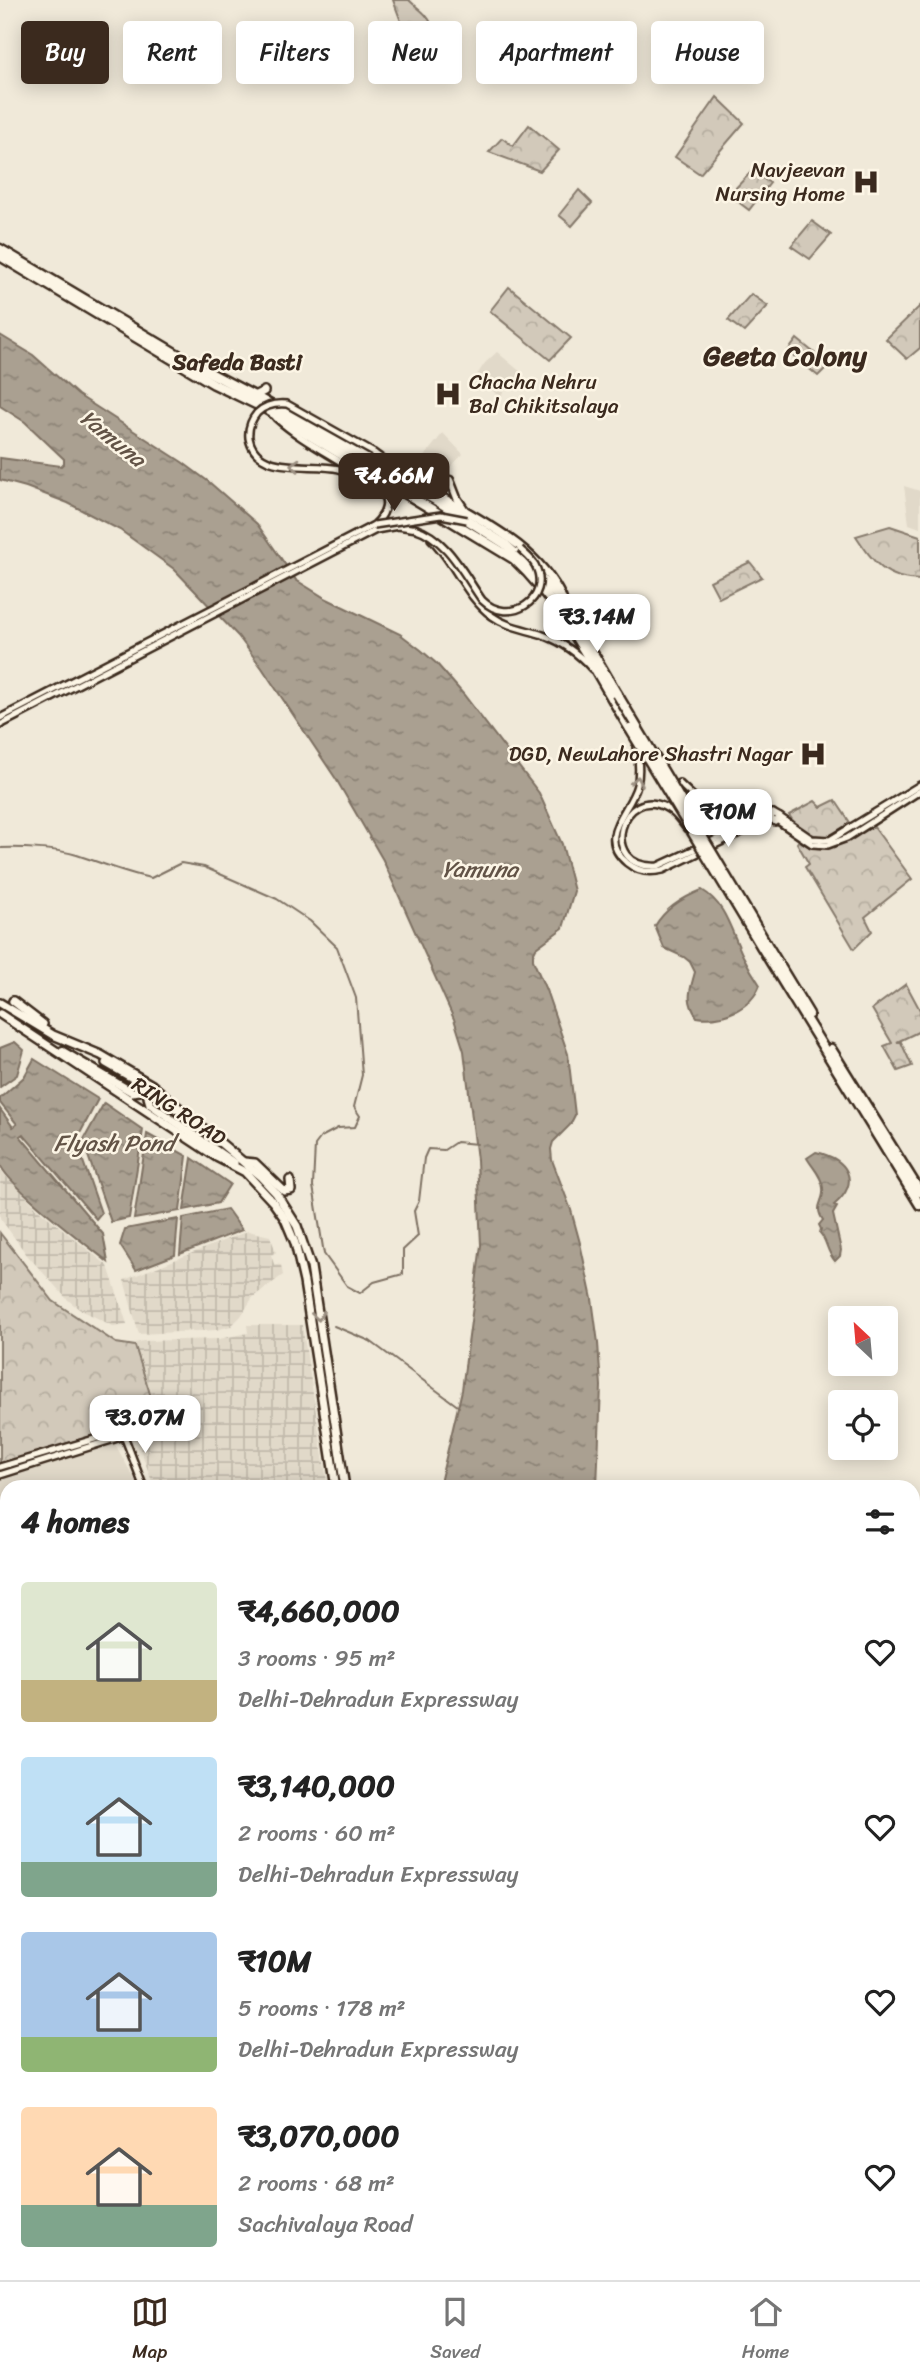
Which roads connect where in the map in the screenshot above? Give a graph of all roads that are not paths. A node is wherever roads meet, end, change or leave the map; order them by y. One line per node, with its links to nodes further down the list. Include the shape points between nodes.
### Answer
1 (0, 249): 3 (highway)
2 (0, 256): 3 (highway)
3 (195, 369): 5 (highway); 7 (highway)
4 (264, 391): 5 (highway)
5 (254, 396): 6 (highway)
6 (276, 408): 8 (highway, via 293,412); 10 (highway)
7 (266, 410): 10 (highway); 11 (main road, bridge)
8 (393, 467): 9 (highway); 11 (main road, one-way to 8, bridge, via 339,469 268,461 251,445 250,425 266,407 287,404)
9 (411, 476): 12 (highway, via 437,490); 12 (main road, via 436,484 450,480)
10 (400, 485): 12 (highway); 14 (main road, bridge, via 452,506 520,549 537,569 535,595 517,610 492,608 442,543); 17 (highway, via 428,509 514,559 554,602)
11 (382, 491): 13 (main road, via 385,509)
12 (467, 516): 13 (main road, bridge); 15 (highway, via 517,555); 15 (highway, via 506,536 540,564)
13 (374, 525): 16 (main road)
14 (414, 527): 16 (main road, bridge, via 376,530); 17 (main road, bridge, via 437,545 491,615 553,639)
15 (564, 602): 37 (highway, bridge)
16 (126, 656): 18 (main road); 19 (main road)
17 (598, 677): 26 (highway, bridge)
18 (0, 718)
19 (0, 725)
20 (636, 747): 25 (main road, one-way to 20, via 651,872 635,869 620,856 615,828 637,787)
21 (680, 783): 24 (main road, via 717,819)
22 (920, 785): 24 (main road, via 825,841)
23 (920, 791): 24 (main road, via 847,838 828,845 806,841)
24 (773, 817): 25 (main road)
25 (694, 852): 26 (main road, bridge, via 662,866 643,865 624,850 622,825 640,806 666,807)
26 (713, 866): 38 (highway, bridge)
27 (13, 1001): 30 (highway)
28 (0, 1003): 30 (highway, RING ROAD)
29 (0, 1014): 31 (highway, RING ROAD)
30 (53, 1035): 32 (highway, RING ROAD)
31 (39, 1040): 32 (highway, via 132,1093 140,1091 139,1082); 35 (highway, RING ROAD)
32 (93, 1052): 33 (highway, RING ROAD, via 152,1085)
33 (206, 1129): 34 (highway, RING ROAD); 35 (highway, via 157,1094 148,1097 150,1104)
34 (244, 1162): 36 (highway, via 255,1163 284,1191 291,1190); 44 (highway, RING ROAD, one-way to 44, via 276,1193 297,1226 311,1267)
35 (245, 1172): 43 (highway, RING ROAD, via 285,1219 295,1243)
36 (290, 1181)
37 (920, 1192)
38 (920, 1205)
39 (123, 1433): 40 (main road); 41 (main road); 42 (main road)
40 (0, 1467)
41 (0, 1475)
42 (141, 1480)
43 (335, 1480)
44 (344, 1480)

